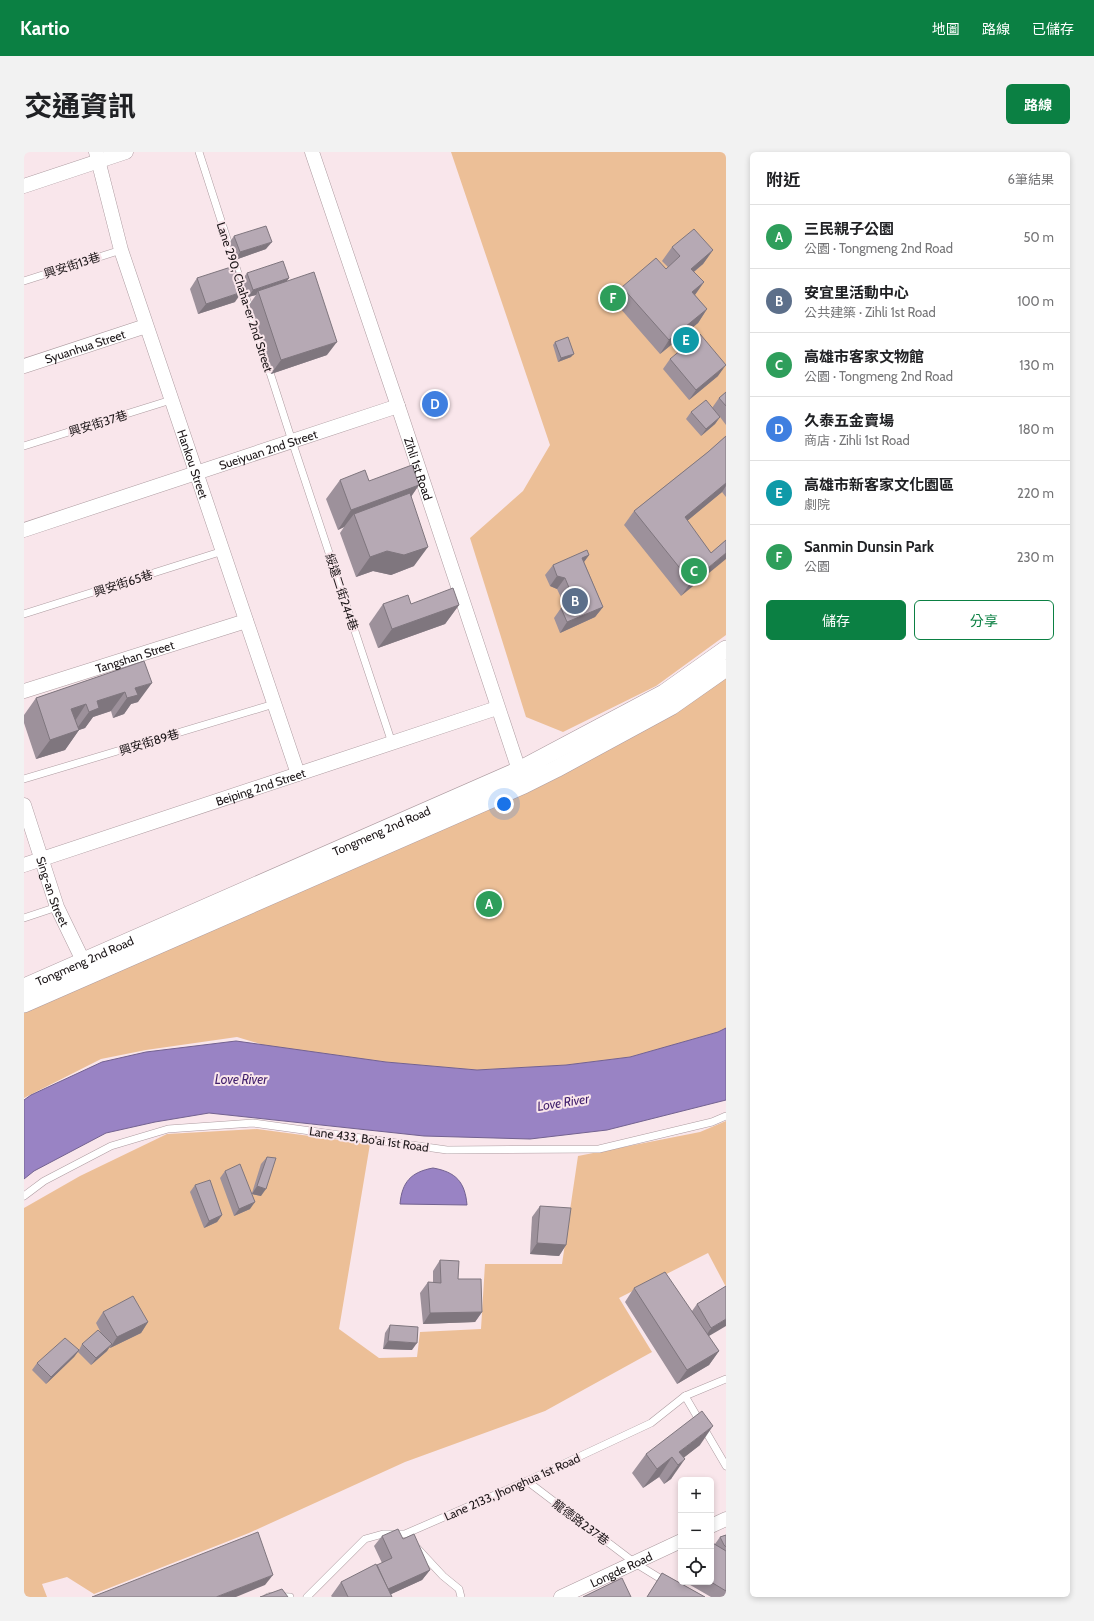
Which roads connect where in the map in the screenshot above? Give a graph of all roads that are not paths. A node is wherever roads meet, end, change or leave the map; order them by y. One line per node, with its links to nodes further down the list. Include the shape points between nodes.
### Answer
1 (126, 152): 4 (street)
2 (199, 152): 12 (lane, Lane 290, Chaha-er 2nd Street)
3 (312, 152): 11 (street, Zihli 1st Road)
4 (98, 156): 5 (street); 6 (street, Hankou Street)
5 (24, 186)
6 (121, 250): 7 (lane, 興安街13巷); 8 (street, Hankou Street)
7 (24, 281)
8 (146, 326): 9 (street, Syuanhua Street); 10 (street, Hankou Street)
9 (24, 366)
10 (171, 400): 13 (lane, 興安街37巷); 14 (street, Hankou Street)
11 (398, 406): 12 (street, Sueiyuan 2nd Street); 23 (street, Zihli 1st Road)
12 (292, 441): 14 (street, Sueiyuan 2nd Street); 24 (lane, 綏遠二街244巷)
13 (24, 446)
14 (196, 473): 15 (street, Sueiyuan 2nd Street); 16 (street, Hankou Street)
15 (24, 530)
16 (223, 551): 17 (lane, 興安街65巷); 18 (street, Hankou Street)
17 (24, 614)
18 (246, 621): 21 (street, Tangshan Street); 22 (street, Hankou Street)
19 (726, 649): 26 (street, Tongmeng 2nd Road, via 664,693)
20 (726, 668): 26 (street, Tongmeng 2nd Road, via 672,706 556,769)
21 (24, 691)
22 (274, 704): 25 (street, Hankou Street); 27 (lane, 興安街89巷)
23 (497, 708): 24 (street, Beiping 2nd Street); 26 (street, Zihli 1st Road)
24 (392, 743): 25 (street, Beiping 2nd Street)
25 (298, 774): 29 (street, Beiping 2nd Street)
26 (521, 778): 33 (street, Tongmeng 2nd Road)
27 (24, 779)
28 (24, 805): 29 (street, Sing-an Street)
29 (42, 859): 30 (street, Beiping 2nd Street); 31 (street, Sing-an Street)
30 (24, 864)
31 (57, 906): 32 (lane); 33 (street, Sing-an Street)
32 (24, 918)
33 (86, 967): 34 (street, Tongmeng 2nd Road); 35 (street, Tongmeng 2nd Road)
34 (24, 987)
35 (24, 1004)
36 (726, 1116): 37 (lane, Lane 433, Bo'ai 1st Road, via 712,1122 599,1149 447,1150 253,1122 168,1129 111,1146 44,1181)
37 (24, 1196)
38 (726, 1379): 39 (lane, Lane 2133, Jhonghua 1st Road)
39 (685, 1396): 40 (lane); 41 (lane, Lane 2133, Jhonghua 1st Road, via 650,1423)
40 (726, 1466)
41 (527, 1481): 44 (lane, Lane 2133, Jhonghua 1st Road); 46 (lane, 龍德路237巷)
42 (726, 1519): 43 (street)
43 (714, 1525)
44 (409, 1539): 50 (lane, Lane 2133, Jhonghua 1st Road, via 383,1534 365,1539); 51 (lane, via 443,1576 459,1589)
45 (678, 1542): 46 (street, Longde Road)
46 (635, 1563): 47 (lane, 龍德路237巷); 52 (street, Longde Road)
47 (672, 1586)
48 (268, 1597): 49 (lane)
49 (290, 1597)
50 (307, 1597)
51 (460, 1597)
52 (561, 1597)

